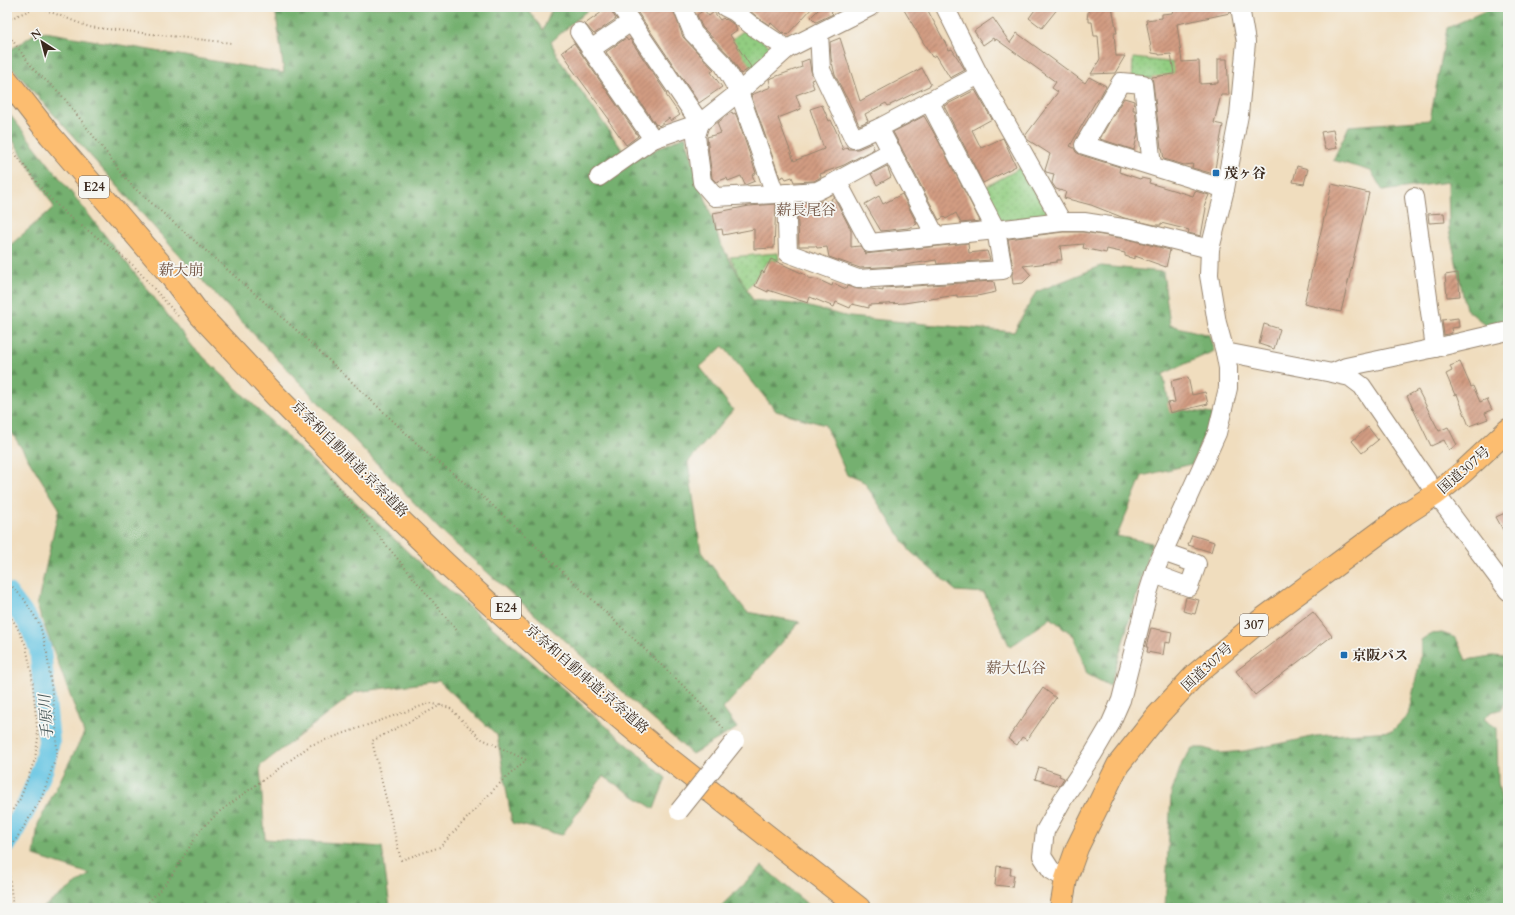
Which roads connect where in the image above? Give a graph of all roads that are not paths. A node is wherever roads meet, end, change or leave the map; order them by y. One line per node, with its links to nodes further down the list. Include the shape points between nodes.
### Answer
1 (621, 7): 7 (street)
2 (684, 7): 14 (street, via 693,34 722,64)
3 (725, 7): 11 (street)
4 (944, 7): 12 (street)
5 (1240, 7): 23 (street, via 1246,42 1239,115)
6 (858, 10): 9 (street)
7 (631, 22): 10 (street); 16 (street)
8 (579, 32): 10 (street)
9 (819, 33): 11 (street); 17 (street, via 821,70 854,139)
10 (591, 49): 18 (street)
11 (787, 49): 14 (street)
12 (979, 75): 15 (street); 26 (street)
13 (13, 89): 30 (highway, 京奈和自動車道;京奈道路 / E24)
14 (739, 92): 16 (street); 24 (street)
15 (929, 101): 17 (street); 27 (street)
16 (700, 123): 18 (street); 24 (street, via 696,136 702,182 715,197)
17 (879, 128): 19 (street)
18 (653, 139): 21 (street)
19 (892, 152): 22 (street); 28 (street)
20 (1152, 166): 20 (street, via 1084,145 1121,82 1143,84); 23 (street)
21 (599, 177)
22 (837, 180): 24 (street, via 817,191); 28 (street, via 870,243)
23 (1224, 189): 29 (street)
24 (780, 193): 27 (street, via 788,253 858,279 1003,270)
25 (1414, 197): 32 (street)
26 (1062, 222): 27 (street); 29 (street, via 1084,222 1129,229)
27 (996, 230): 28 (street)
28 (935, 235)
29 (1210, 249): 33 (street, via 1209,275)
30 (170, 275): 43 (highway, 京奈和自動車道;京奈道路 / E24, via 200,315 275,395 448,566 567,674 657,749); 44 (highway, 京奈和自動車道;京奈道路 / E24, via 376,487 452,560 572,668 668,749)
31 (1508, 331): 32 (street)
32 (1435, 348): 34 (street, via 1346,367)
33 (1225, 352): 34 (street); 37 (street, via 1228,388 1217,433)
34 (1332, 373): 36 (street, via 1350,377 1362,386)
35 (1508, 430): 36 (highway, 国道307号 / 307)
36 (1436, 494): 39 (street); 42 (highway, 国道307号 / 307, via 1256,624 1196,674 1157,716 1118,765 1077,848)
37 (1163, 552): 38 (street); 38 (street, via 1197,564 1189,587)
38 (1154, 574): 42 (street, via 1121,700 1110,725 1062,799 1045,831 1042,856 1051,870)
39 (1508, 591)
40 (735, 741): 41 (street, bridge)
41 (676, 817)
42 (1066, 879): 45 (highway, 国道307号 / 307)
43 (859, 908)
44 (872, 908)
45 (1061, 908)

